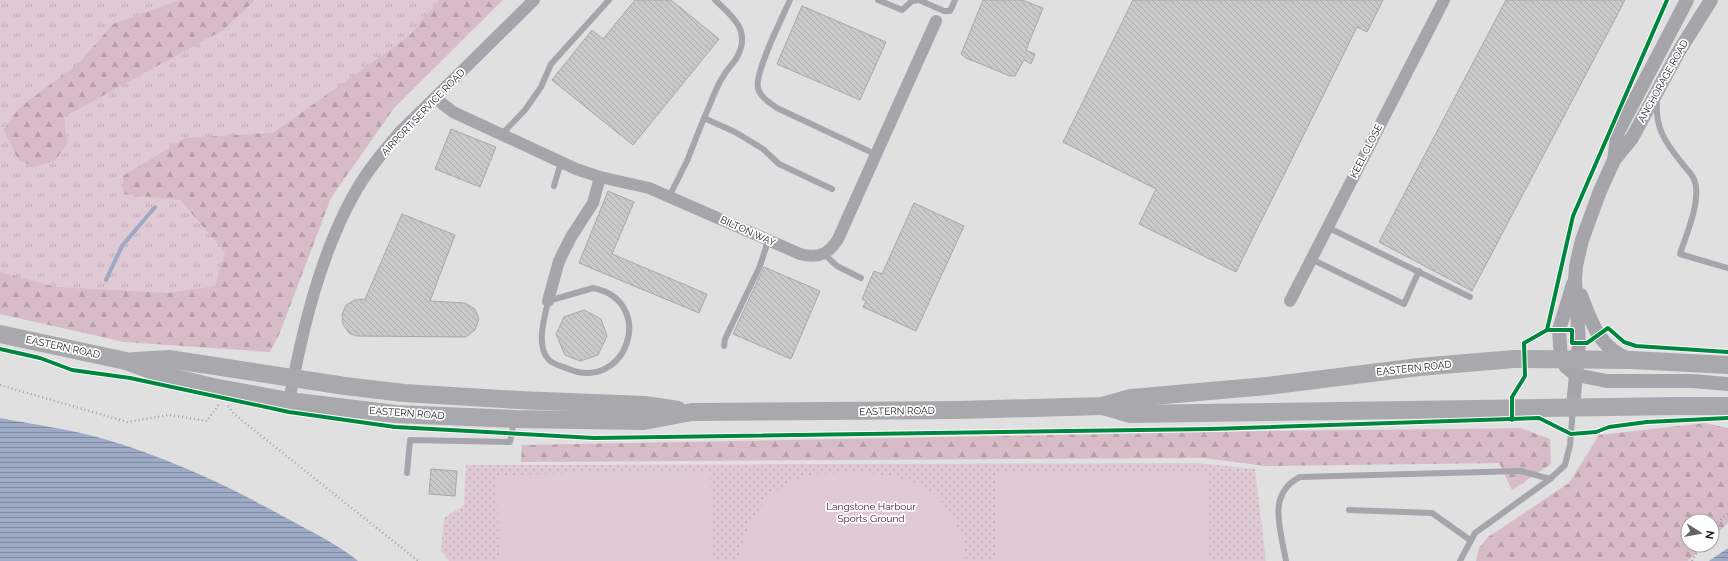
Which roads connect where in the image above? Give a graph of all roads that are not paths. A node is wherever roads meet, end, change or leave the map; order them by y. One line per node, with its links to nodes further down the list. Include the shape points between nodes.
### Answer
1 (534, 0): 13 (street, AIRPORT SERVICE ROAD)
2 (609, 0): 15 (lane, via 551,64 542,87 525,110)
3 (715, 0): 14 (lane, via 737,21 742,44)
4 (790, 0): 16 (lane, via 760,71 758,88 766,101 777,108)
5 (878, 0): 6 (lane, via 902,10)
6 (916, 0): 7 (lane, via 944,11 950,11)
7 (954, 0)
8 (1444, 0): 23 (street, KEEL CLOSE)
9 (1687, 0): 17 (street, ANCHORAGE ROAD, via 1618,132)
10 (1711, 0): 12 (street, ANCHORAGE ROAD)
11 (936, 21): 16 (street)
12 (1658, 90): 17 (street, ANCHORAGE ROAD, via 1632,138); 27 (lane, via 1657,124 1669,147 1690,172 1696,190 1696,201 1680,254)
13 (435, 98): 15 (street, BILTON WAY, via 453,112); 40 (street, AIRPORT SERVICE ROAD, via 382,153 353,196 321,271)
14 (704, 118): 21 (lane, via 735,132 763,149 779,164); 22 (lane)
15 (501, 135): 18 (street, BILTON WAY)
16 (875, 154): 25 (street, via 838,239)
17 (1614, 160): 30 (street, ANCHORAGE ROAD, via 1582,240)
18 (560, 162): 19 (street, BILTON WAY); 20 (lane)
19 (600, 177): 22 (street, BILTON WAY, via 634,184); 32 (street, via 593,203 574,231 559,261)
20 (554, 186)
21 (832, 189)
22 (669, 197): 24 (street, BILTON WAY)
23 (1327, 227): 26 (street, KEEL CLOSE); 28 (lane)
24 (768, 240): 25 (street, BILTON WAY, via 810,257); 35 (lane, via 760,266 724,339)
25 (824, 254): 29 (lane, via 837,266)
26 (1311, 259): 28 (lane, via 1404,304); 33 (street, KEEL CLOSE)
27 (1728, 268)
28 (1419, 271): 31 (lane)
29 (861, 278)
30 (1575, 280): 36 (street, via 1598,335 1614,353); 38 (street, via 1579,329); 38 (street, via 1560,322)
31 (1470, 297)
32 (548, 301): 32 (lane, via 593,288 612,295 622,304 628,315 630,328 628,342 616,362 594,373 577,372 550,360 544,352 542,340)
33 (1290, 301)
34 (0, 334): 37 (main road, EASTERN ROAD)
35 (724, 346)
36 (1631, 360): 38 (main road, EASTERN ROAD); 39 (main road, EASTERN ROAD)
37 (126, 361): 40 (main road, EASTERN ROAD, via 169,359); 42 (main road, EASTERN ROAD, via 167,376)
38 (1572, 364): 41 (street, via 1608,381 1692,381); 43 (main road, EASTERN ROAD, via 1514,359 1419,367 1267,386 1131,398); 45 (street)
39 (1728, 365)
40 (293, 378): 42 (street, AIRPORT SERVICE ROAD); 46 (main road, EASTERN ROAD, via 404,393 645,404)
41 (1728, 384)
42 (289, 401): 47 (main road, EASTERN ROAD, via 396,414)
43 (1102, 406): 45 (main road, EASTERN ROAD, via 1131,414); 46 (main road, EASTERN ROAD)
44 (1728, 406): 45 (main road, EASTERN ROAD)
45 (1573, 407): 49 (lane, via 1568,456 1565,465)
46 (692, 412): 47 (main road, EASTERN ROAD, via 644,421)
47 (514, 419): 48 (lane, via 510,442 410,440)
48 (407, 473)
49 (1550, 479): 51 (lane, via 1475,533); 52 (lane, via 1521,471 1300,476 1292,481 1279,498 1278,511)
50 (1349, 510): 51 (lane, via 1432,513)
51 (1470, 540): 53 (lane)
52 (1286, 561)
53 (1460, 561)

